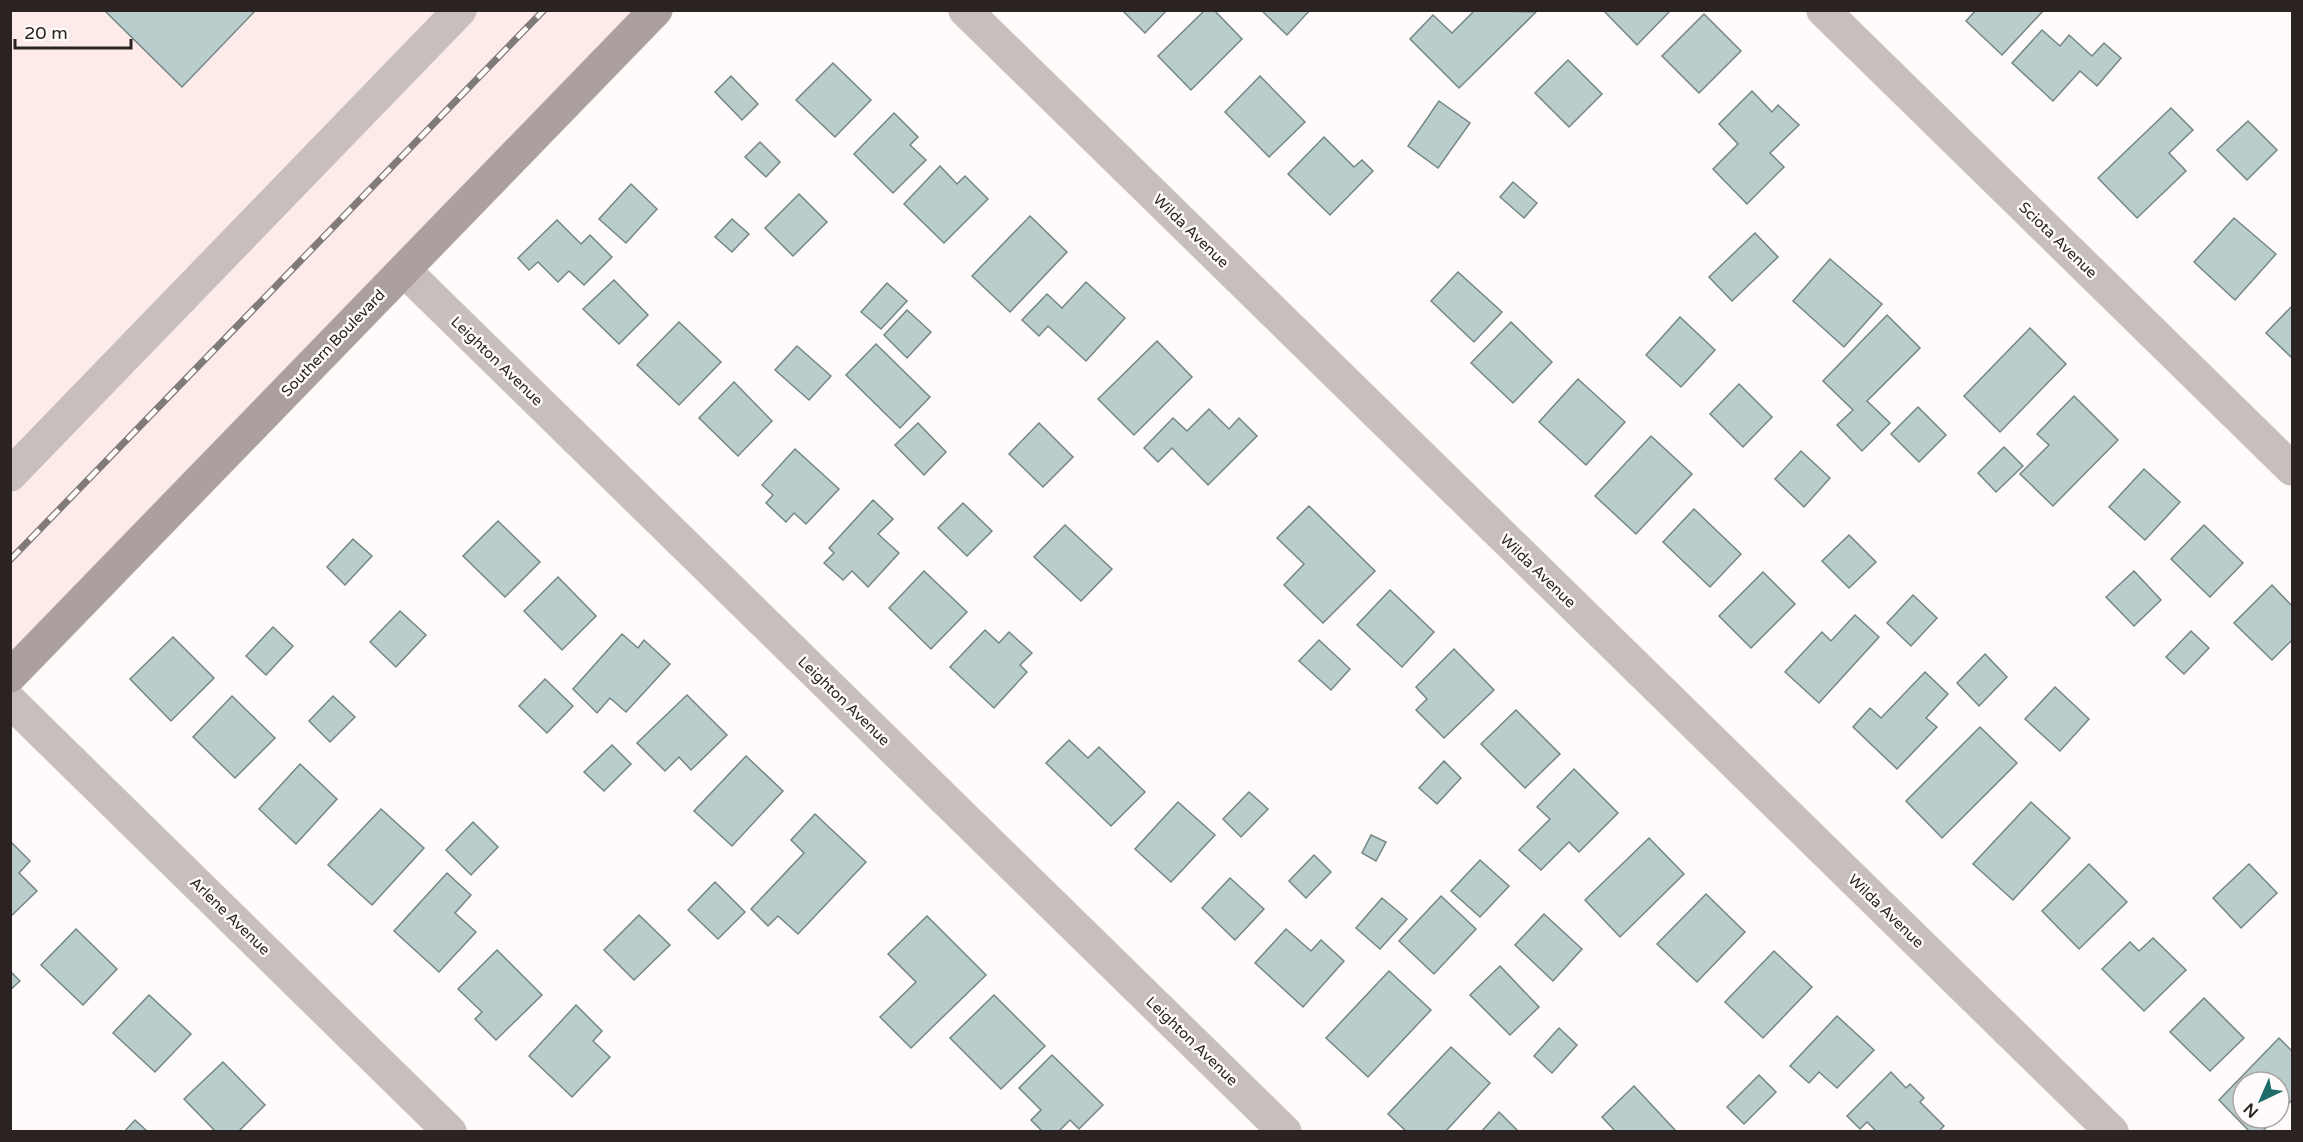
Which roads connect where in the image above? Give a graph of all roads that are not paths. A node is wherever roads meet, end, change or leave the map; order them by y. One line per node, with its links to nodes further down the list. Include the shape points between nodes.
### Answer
1 (460, 10): 7 (street)
2 (656, 10): 5 (street, Southern Boulevard)
3 (965, 10): 12 (street, Wilda Avenue)
4 (1823, 10): 6 (street, Sciota Avenue)
5 (404, 270): 8 (street, Southern Boulevard); 11 (street, Leighton Avenue)
6 (2292, 469)
7 (10, 476)
8 (10, 676)
9 (10, 701): 10 (street, Arlene Avenue)
10 (450, 1131)
11 (1285, 1131)
12 (2112, 1131)

